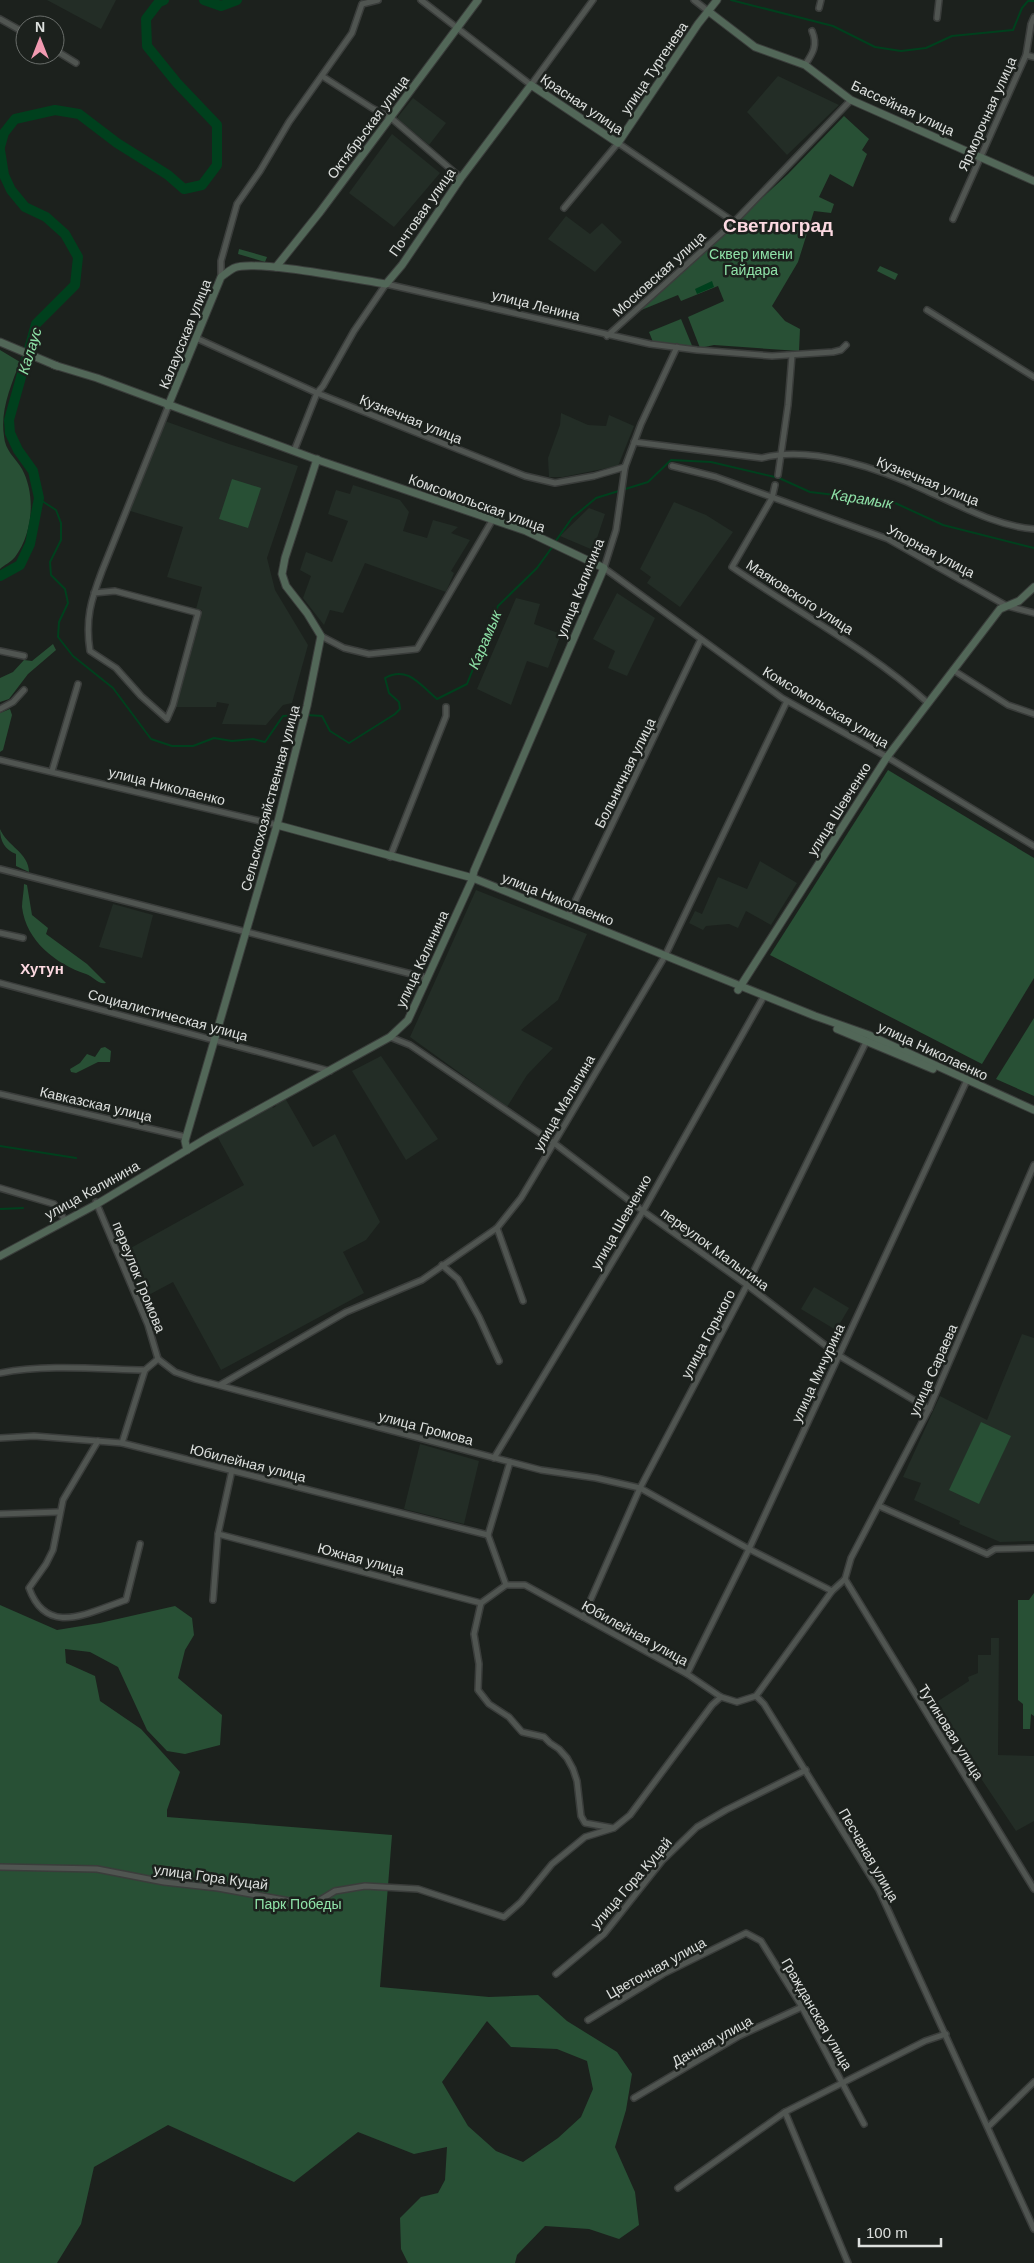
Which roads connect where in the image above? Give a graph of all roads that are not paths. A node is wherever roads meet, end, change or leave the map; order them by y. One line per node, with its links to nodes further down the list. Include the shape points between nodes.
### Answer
1 (357, 0): 10 (street)
2 (378, 0): 10 (street)
3 (421, 0): 17 (street, Красная улица)
4 (478, 0): 17 (main road, Октябрьская улица)
5 (593, 0): 25 (street, Почтовая улица)
6 (694, 0): 12 (street, Бассейная улица)
7 (717, 0): 12 (main road, улица Тургенева)
8 (821, 0): 11 (street)
9 (939, 0): 14 (street)
10 (362, 4): 24 (street, Калаусская улица, via 352,33)
11 (819, 8)
12 (708, 11): 23 (main road, Бассейная улица, via 756,46); 28 (main road, улица Тургенева)
13 (1034, 17): 19 (street, Ярморочная улица)
14 (937, 18)
15 (0, 19): 16 (street)
16 (15, 27)
17 (457, 28): 25 (street, Красная улица); 27 (main road, Октябрьская улица)
18 (812, 31): 23 (street, via 816,40)
19 (1026, 55): 21 (street); 29 (street, Ярморочная улица)
20 (65, 56): 22 (street)
21 (1034, 57)
22 (76, 63)
23 (805, 65): 26 (main road, Бассейная улица)
24 (322, 76): 27 (street); 36 (street, Калаусская улица, via 237,204 221,261)
25 (531, 85): 28 (main road, Красная улица); 30 (main road, Почтовая улица)
26 (851, 100): 29 (main road, Бассейная улица); 34 (street, Московская улица)
27 (390, 117): 30 (street); 35 (main road, Октябрьская улица)
28 (618, 143): 32 (street, улица Тургенева); 34 (street, Красная улица)
29 (980, 156): 31 (main road, Бассейная улица); 33 (street, Ярморочная улица)
30 (461, 178): 37 (main road, Почтовая улица)
31 (1034, 180)
32 (564, 208)
33 (953, 219)
34 (734, 222): 39 (street, Московская улица)
35 (276, 267): 36 (main road, улица Ленина, via 234,268); 37 (main road, улица Ленина)
36 (221, 277): 40 (main road, Калаусская улица)
37 (386, 284): 39 (street, улица Ленина); 46 (street, Почтовая улица)
38 (927, 310): 45 (street)
39 (607, 336): 43 (street, улица Ленина)
40 (196, 338): 46 (street, Кузнечная улица); 47 (main road, Калаусская улица)
41 (2, 343): 47 (main road, Комсомольская улица)
42 (846, 345): 44 (street, улица Ленина, via 833,352)
43 (677, 347): 44 (street, улица Ленина); 48 (street)
44 (792, 355): 50 (street)
45 (1034, 377)
46 (317, 393): 49 (street, Почтовая улица); 52 (street, Кузнечная улица, via 525,476 555,483)
47 (168, 405): 49 (main road, Комсомольская улица); 61 (street, Калаусская улица)
48 (634, 442): 50 (street, Кузнечная улица, via 762,458); 52 (street)
49 (294, 451): 51 (main road, Комсомольская улица)
50 (779, 453): 54 (street); 58 (street, Кузнечная улица, via 850,462 926,490 968,511)
51 (317, 460): 57 (main road, Комсомольская улица); 64 (main road, via 282,574 286,586)
52 (625, 466): 59 (street, улица Калинина, via 616,530)
53 (672, 466): 56 (street, Упорная улица, via 716,477)
54 (778, 475)
55 (776, 485): 56 (street, Маяковского улица)
56 (772, 498): 62 (street, Упорная улица, via 888,539); 72 (street, Маяковского улица, via 732,566 784,603 840,635)
57 (493, 519): 59 (main road, Комсомольская улица); 64 (street, via 417,649 369,654 344,648)
58 (1034, 529)
59 (604, 568): 65 (street, Комсомольская улица); 83 (main road, улица Калинина)
60 (1034, 587): 62 (main road, улица Шевченко, via 1019,601)
61 (94, 593): 61 (street, Калаусская улица, via 114,591 198,613 167,719 116,668 90,651 88,614)
62 (1007, 606): 63 (street, Упорная улица); 68 (main road, улица Шевченко, via 1000,609)
63 (1034, 613)
64 (321, 636): 79 (main road, Сельскохозяйственная улица, via 307,706)
65 (701, 639): 71 (street, Комсомольская улица); 84 (street, Больничная улица)
66 (0, 651): 67 (street)
67 (24, 656)
68 (953, 670): 72 (main road, улица Шевченко); 75 (street, via 1008,705)
69 (78, 684): 78 (street)
70 (24, 690): 74 (street, via 13,702)
71 (787, 701): 76 (street, Комсомольская улица); 88 (street, улица Малыгина)
72 (928, 703): 76 (main road, улица Шевченко)
73 (446, 707): 81 (street, via 446,716)
74 (0, 709)
75 (1034, 714)
76 (887, 757): 80 (street, Комсомольская улица); 91 (main road, улица Шевченко)
77 (0, 760): 78 (street, улица Николаенко)
78 (52, 771): 79 (street, улица Николаенко)
79 (276, 825): 81 (main road, улица Николаенко); 85 (main road, Сельскохозяйственная улица)
80 (1034, 846)
81 (390, 857): 83 (main road, улица Николаенко)
82 (0, 869): 85 (street)
83 (471, 877): 84 (main road, улица Николаенко); 88 (main road, улица Николаенко); 89 (main road, улица Калинина)
84 (568, 916): 88 (main road, улица Николаенко)
85 (247, 932): 89 (street); 95 (main road, Сельскохозяйственная улица)
86 (0, 933): 87 (street)
87 (23, 938)
88 (663, 958): 91 (main road, улица Николаенко); 102 (street, улица Малыгина)
89 (426, 978): 94 (main road, улица Калинина, via 408,1020); 96 (main road, via 405,1018 389,1035)
90 (0, 982): 95 (street, Социалистическая улица)
91 (739, 988): 92 (main road, улица Николаенко)
92 (762, 997): 93 (main road, улица Николаенко); 107 (street, улица Шевченко)
93 (868, 1037): 97 (main road, улица Николаенко); 112 (street, улица Горького)
94 (390, 1038): 96 (main road, улица Калинина); 102 (street, переулок Малыгина, via 410,1045)
95 (215, 1039): 96 (street, Социалистическая улица); 101 (main road, Сельскохозяйственная улица)
96 (328, 1070): 103 (main road, улица Калинина)
97 (966, 1082): 99 (main road, улица Николаенко); 100 (main road, улица Николаенко); 114 (street, улица Мичурина)
98 (0, 1094): 101 (street, Кавказская улица)
99 (1034, 1110)
100 (1034, 1115)
101 (186, 1137): 103 (main road, Сельскохозяйственная улица)
102 (554, 1143): 107 (street, переулок Малыгина); 109 (street, улица Малыгина, via 521,1198)
103 (187, 1149): 106 (main road, улица Калинина)
104 (1034, 1165): 120 (street, улица Сараева)
105 (0, 1188): 108 (street, via 54,1204)
106 (96, 1203): 108 (main road, улица Калинина); 115 (street, переулок Громова, via 148,1325)
107 (643, 1211): 112 (street, переулок Малыгина); 124 (street, улица Шевченко)
108 (64, 1219): 110 (main road, улица Калинина)
109 (497, 1228): 111 (street, улица Малыгина); 113 (street)
110 (0, 1254)
111 (442, 1265): 116 (street, via 458,1279); 119 (street, улица Малыгина, via 422,1280 346,1312)
112 (747, 1285): 114 (street, переулок Малыгина); 127 (street, улица Горького)
113 (523, 1302)
114 (838, 1355): 120 (street, переулок Малыгина); 135 (street, улица Мичурина)
115 (158, 1359): 117 (street); 119 (street, улица Громова, via 175,1372)
116 (499, 1361)
117 (145, 1370): 118 (street, via 19,1369); 123 (street)
118 (0, 1373)
119 (220, 1385): 124 (street, улица Громова)
120 (929, 1409): 128 (street, улица Сараева)
121 (0, 1438): 122 (street, Юбилейная улица, via 34,1436)
122 (98, 1441): 123 (street, Юбилейная улица); 129 (street)
123 (122, 1443): 126 (street, Юбилейная улица)
124 (494, 1458): 125 (street, улица Громова)
125 (510, 1462): 127 (street, улица Громова); 132 (street)
126 (232, 1470): 131 (street); 132 (street, Юбилейная улица)
127 (640, 1488): 135 (street, улица Громова); 141 (street, улица Горького)
128 (880, 1506): 134 (street, via 987,1554 995,1550); 136 (street, улица Сараева, via 851,1558)
129 (59, 1512): 130 (street); 133 (street, via 53,1550 29,1588 40,1610 49,1615 62,1619 126,1600)
130 (0, 1514)
131 (218, 1534): 139 (street); 140 (street, Южная улица)
132 (488, 1535): 137 (street)
133 (140, 1544)
134 (1034, 1548)
135 (749, 1549): 138 (street, улица Громова); 142 (street, улица Мичурина)
136 (845, 1579): 138 (street, улица Сараева); 148 (street, Тутиновая улица)
137 (506, 1585): 140 (street); 141 (street, Юбилейная улица, via 525,1585)
138 (832, 1591): 143 (street, улица Сараева)
139 (213, 1600)
140 (481, 1602): 146 (street, via 474,1634 479,1664 478,1690 489,1704 509,1717 522,1732 544,1737 560,1748 574,1768 581,1816 585,1822)
141 (583, 1617): 142 (street, Юбилейная улица)
142 (687, 1674): 144 (street, Юбилейная улица)
143 (756, 1696): 144 (street, Юбилейная улица, via 737,1702); 145 (street, Песчаная улица)
144 (721, 1697): 146 (street, улица Гора Куцай, via 630,1816)
145 (806, 1770): 150 (street, улица Гора Куцай, via 697,1827 662,1861 604,1934); 153 (street, Песчаная улица, via 880,1890)
146 (614, 1828): 147 (street, улица Гора Куцай, via 585,1837 552,1864 521,1902 504,1917 418,1889 365,1886 335,1891 312,1905 97,1868)
147 (0, 1867)
148 (1034, 1890)
149 (736, 1938): 151 (street, Гражданская улица, via 746,1933 761,1941); 152 (street, Цветочная улица, via 663,1974)
150 (556, 1974)
151 (802, 2007): 154 (street, Гражданская улица); 156 (street, Дачная улица, via 739,2036)
152 (588, 2020)
153 (946, 2034): 154 (street, via 925,2041); 159 (street, Песчаная улица)
154 (843, 2082): 157 (street); 158 (street, Гражданская улица)
155 (1034, 2082): 159 (street)
156 (634, 2098)
157 (785, 2112): 160 (street); 162 (street)
158 (864, 2124)
159 (988, 2127): 161 (street, Песчаная улица)
160 (678, 2188)
161 (1034, 2229)
162 (848, 2263)

